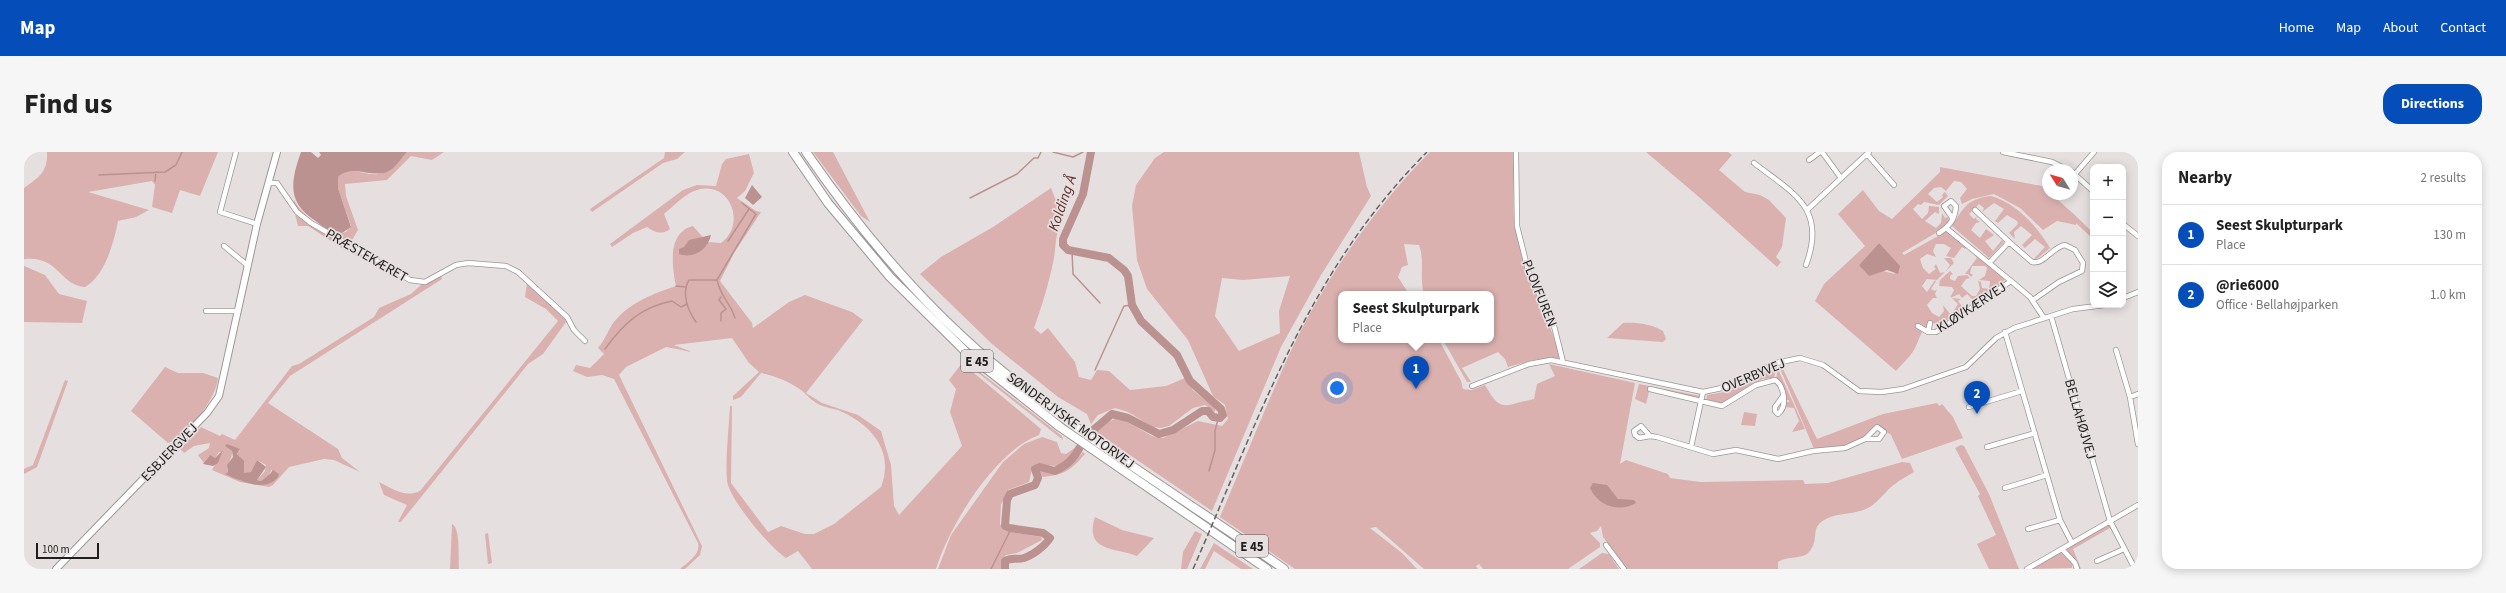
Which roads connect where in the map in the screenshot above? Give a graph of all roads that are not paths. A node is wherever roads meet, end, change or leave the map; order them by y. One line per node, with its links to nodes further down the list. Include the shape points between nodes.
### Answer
1 (236, 152): 25 (street, via 220,212)
2 (277, 152): 15 (main road, ESBJERGVEJ)
3 (792, 152): 78 (highway, SØNDERJYSKE MOTORVEJ / E 45, via 828,203 886,272 969,354 1060,427)
4 (806, 152): 79 (highway, SØNDERJYSKE MOTORVEJ / E 45, via 844,206 894,268 951,326 1006,374 1095,440)
5 (1516, 152): 50 (street, PLOVFUREN, via 1517,226 1529,274 1553,322)
6 (1821, 152): 11 (street); 16 (street)
7 (2003, 152): 10 (street)
8 (2094, 152): 14 (street)
9 (1868, 153): 16 (street); 20 (street)
10 (2027, 154): 13 (street)
11 (1809, 160)
12 (1754, 164): 22 (street, via 1800,200)
13 (2056, 164)
14 (2078, 168)
15 (271, 174): 18 (main road, ESBJERGVEJ); 19 (street, PRÆSTEKÆRET)
16 (1841, 178): 22 (street)
17 (2078, 178): 21 (street)
18 (268, 182): 19 (street); 25 (main road, ESBJERGVEJ)
19 (277, 183): 48 (street, PRÆSTEKÆRET, via 301,216 410,280 425,282 456,265 468,263 499,264 518,272 567,316 574,330)
20 (1894, 185)
21 (2090, 188)
22 (1808, 210): 34 (street, via 1814,236)
23 (1975, 210): 30 (street)
24 (1953, 218): 27 (street)
25 (257, 224): 33 (main road, ESBJERGVEJ)
26 (2126, 226): 29 (street)
27 (1946, 228): 28 (street); 32 (street)
28 (1939, 232)
29 (2138, 236)
30 (2009, 242): 32 (street); 38 (street, via 2032,262 2040,262 2053,250 2065,245 2075,250 2083,263 2082,271 2059,282)
31 (224, 246): 33 (street, via 243,264)
32 (1990, 262): 35 (street)
33 (248, 265): 41 (main road, ESBJERGVEJ)
34 (1806, 265)
35 (2011, 281): 38 (street, KLØVKÆRVEJ); 46 (street, KLØVKÆRVEJ, via 1936,332)
36 (2138, 292): 37 (street)
37 (2126, 297)
38 (2033, 300): 43 (street, KLØVKÆRVEJ)
39 (2090, 307): 42 (street, OVERBYVEJ)
40 (206, 311): 41 (street)
41 (238, 311): 77 (main road, ESBJERGVEJ, via 223,385 213,405)
42 (2051, 316): 43 (street, OVERBYVEJ); 70 (street, BELLAHØJVEJ)
43 (2044, 318): 47 (street, OVERBYVEJ)
44 (1930, 323): 46 (street, KLØVKÆRVEJ)
45 (1918, 326): 46 (street, KLØVKÆRVEJ)
46 (1928, 332)
47 (2005, 332): 53 (street); 54 (street, OVERBYVEJ, via 1966,367 1903,389 1882,392 1859,391 1823,365 1800,358 1776,363 1731,386)
48 (585, 342)
49 (2116, 350): 57 (street)
50 (1564, 362): 51 (street, OVERBYVEJ, via 1536,361); 54 (street, OVERBYVEJ)
51 (1472, 386)
52 (1650, 389): 58 (street)
53 (2022, 391): 59 (street); 60 (street)
54 (1703, 392): 58 (street)
55 (2138, 394): 57 (street)
56 (1783, 396): 58 (street, via 1778,382 1770,379 1722,406)
57 (2130, 397): 63 (street)
58 (1701, 402): 64 (street)
59 (1969, 407)
60 (2035, 434): 65 (street); 66 (street)
61 (1650, 436): 64 (street)
62 (1865, 439): 64 (street, via 1839,450 1813,451 1778,459 1742,451 1713,454)
63 (2138, 444)
64 (1691, 447)
65 (1986, 447)
66 (2047, 475): 67 (street); 69 (street)
67 (2005, 488)
68 (2138, 507): 70 (street)
69 (2060, 520): 71 (street); 72 (street)
70 (2110, 521): 72 (street); 75 (street, BELLAHØJVEJ)
71 (2028, 529)
72 (2072, 543): 74 (street)
73 (1606, 545): 80 (street)
74 (2062, 549): 81 (street); 82 (street)
75 (2124, 549): 76 (street); 83 (street, BELLAHØJVEJ)
76 (2097, 561)
77 (56, 569)
78 (1267, 569)
79 (1284, 569)
80 (1624, 569)
81 (2027, 569)
82 (2076, 569)
83 (2135, 569)

